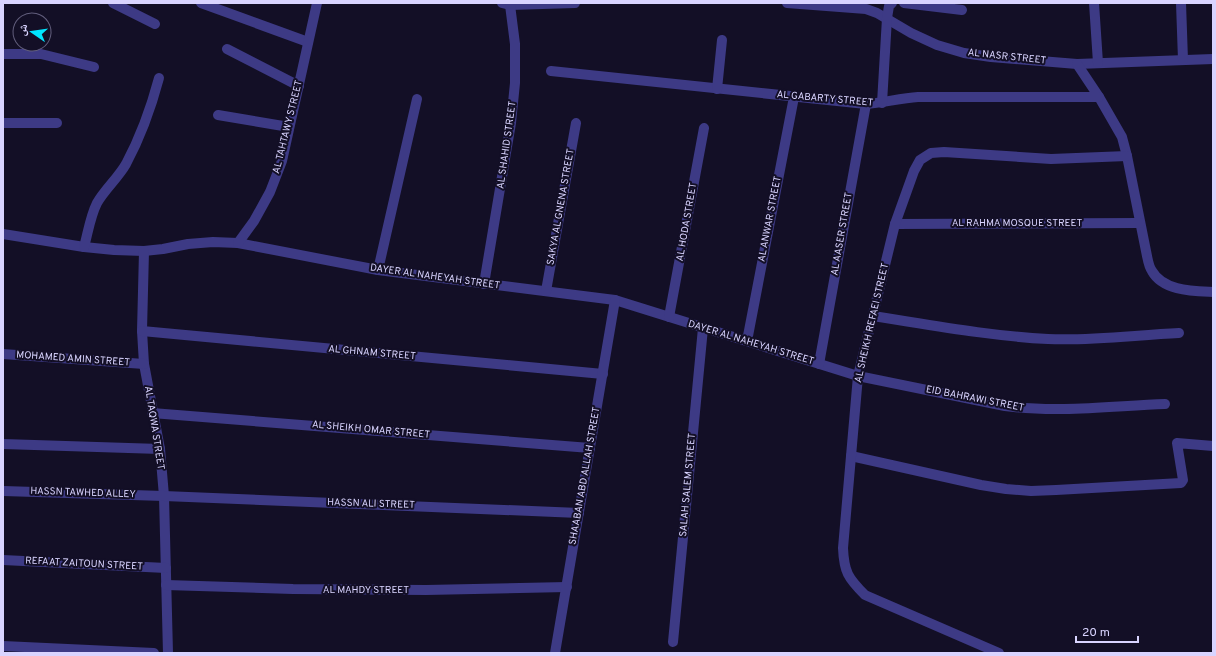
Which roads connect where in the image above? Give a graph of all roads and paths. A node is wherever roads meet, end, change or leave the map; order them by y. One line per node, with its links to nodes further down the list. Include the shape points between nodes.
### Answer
1 (113, 3): 15 (street)
2 (201, 3): 17 (street)
3 (317, 3): 17 (street, AL TAHTAWY STREET)
4 (526, 3): 5 (street); 11 (street)
5 (575, 3)
6 (787, 3): 12 (street, AL NASR STREET)
7 (892, 3): 14 (street)
8 (904, 3): 13 (street)
9 (1094, 3): 22 (street)
10 (1181, 3): 21 (street)
11 (506, 4): 48 (street, AL SHAHID STREET, via 515,44 515,84 511,123)
12 (820, 4): 14 (street, AL NASR STREET, via 866,9)
13 (962, 10)
14 (887, 18): 23 (street, AL NASR STREET, via 930,42 964,53); 32 (street)
15 (154, 24)
16 (722, 40): 28 (street)
17 (308, 42): 27 (street, AL TAHTAWY STREET)
18 (227, 49): 27 (street)
19 (3, 54): 24 (street, via 41,54)
20 (1213, 59): 21 (street, AL NASR STREET)
21 (1183, 60): 22 (street, AL NASR STREET)
22 (1098, 63): 23 (street, AL NASR STREET)
23 (1077, 64): 30 (street)
24 (94, 67)
25 (551, 71): 28 (street, AL GABARTY STREET)
26 (159, 78): 45 (street, via 139,138 125,166 98,202)
27 (299, 86): 38 (street, AL TAHTAWY STREET)
28 (717, 89): 29 (street, AL GABARTY STREET)
29 (794, 96): 33 (street, AL GABARTY STREET); 57 (street, AL ANWAR STREET)
30 (1100, 97): 32 (street, AL GABARTY STREET, via 918,97); 40 (street, via 1122,137)
31 (417, 99): 47 (street)
32 (882, 103): 33 (street, AL GABARTY STREET)
33 (866, 104): 60 (street, AL AASER STREET)
34 (218, 115): 38 (street)
35 (3, 123): 36 (street)
36 (57, 123)
37 (576, 123): 49 (street, SAKYA AL GNENA STREET)
38 (289, 127): 44 (street, AL TAHTAWY STREET, via 282,161 270,192)
39 (704, 128): 53 (street, AL HODA STREET)
40 (1127, 156): 41 (street); 42 (street, AL SHEIKH REFAEI STREET, via 1051,159 931,153 920,160 914,171)
41 (1140, 223): 42 (street, AL RAHMA MOSQUE STREET); 50 (street, via 1152,271 1162,282 1177,288)
42 (895, 224): 52 (street, AL SHEIKH REFAEI STREET)
43 (3, 234): 45 (street, DAYER AL NAHEYAH STREET)
44 (238, 243): 46 (street, DAYER AL NAHEYAH STREET, via 213,242); 47 (street, DAYER AL NAHEYAH STREET)
45 (84, 247): 46 (street, DAYER AL NAHEYAH STREET)
46 (144, 250): 55 (street, AL TAQWA STREET)
47 (378, 270): 48 (street, DAYER AL NAHEYAH STREET)
48 (484, 284): 49 (street, DAYER AL NAHEYAH STREET)
49 (546, 291): 51 (street, DAYER AL NAHEYAH STREET)
50 (1213, 292)
51 (615, 300): 53 (street, DAYER AL NAHEYAH STREET); 61 (street, SHAABAN ABD ALLAH STREET)
52 (872, 316): 56 (street, via 1041,339 1074,340); 62 (street, AL SHEIKH REFAEI STREET)
53 (669, 317): 54 (street, DAYER AL NAHEYAH STREET)
54 (703, 328): 57 (street, DAYER AL NAHEYAH STREET); 77 (street, SALAH SALEM STREET)
55 (142, 331): 59 (street, AL TAQWA STREET); 61 (street, AL GHNAM STREET)
56 (1179, 333)
57 (747, 342): 60 (street, DAYER AL NAHEYAH STREET)
58 (3, 354): 59 (street, MOHAMED AMIN STREET)
59 (144, 364): 64 (street, AL TAQWA STREET)
60 (819, 364): 62 (street, DAYER AL NAHEYAH STREET)
61 (603, 374): 67 (street, SHAABAN ABD ALLAH STREET)
62 (858, 376): 63 (street, EID BAHRAWI STREET, via 1028,409); 69 (street, AL SHEIKH REFAEI STREET)
63 (1165, 404)
64 (152, 413): 67 (street, AL SHEIKH OMAR STREET); 68 (street, AL TAQWA STREET)
65 (3, 444): 68 (street)
66 (1213, 446): 69 (street, via 1177,443 1183,480 1181,483 1056,490 1006,489 981,485)
67 (590, 448): 72 (street, SHAABAN ABD ALLAH STREET)
68 (160, 449): 71 (street, AL TAQWA STREET)
69 (851, 456): 82 (street, AL SHEIKH REFAEI STREET, via 843,548 844,566 852,582 865,595)
70 (3, 491): 71 (street, HASSN TAWHED ALLEY)
71 (164, 496): 72 (street, HASSN ALI STREET); 74 (street, AL TAQWA STREET)
72 (579, 513): 76 (street, SHAABAN ABD ALLAH STREET)
73 (3, 560): 74 (street, REFAAT ZAITOUN STREET)
74 (166, 568): 75 (street, AL TAQWA STREET)
75 (166, 585): 76 (street, AL MAHDY STREET, via 418,590); 80 (street, AL TAQWA STREET)
76 (567, 587): 81 (street, SHAABAN ABD ALLAH STREET)
77 (673, 642)
78 (3, 646): 79 (street)
79 (154, 653)
80 (168, 653)
81 (555, 653)
82 (999, 653)

